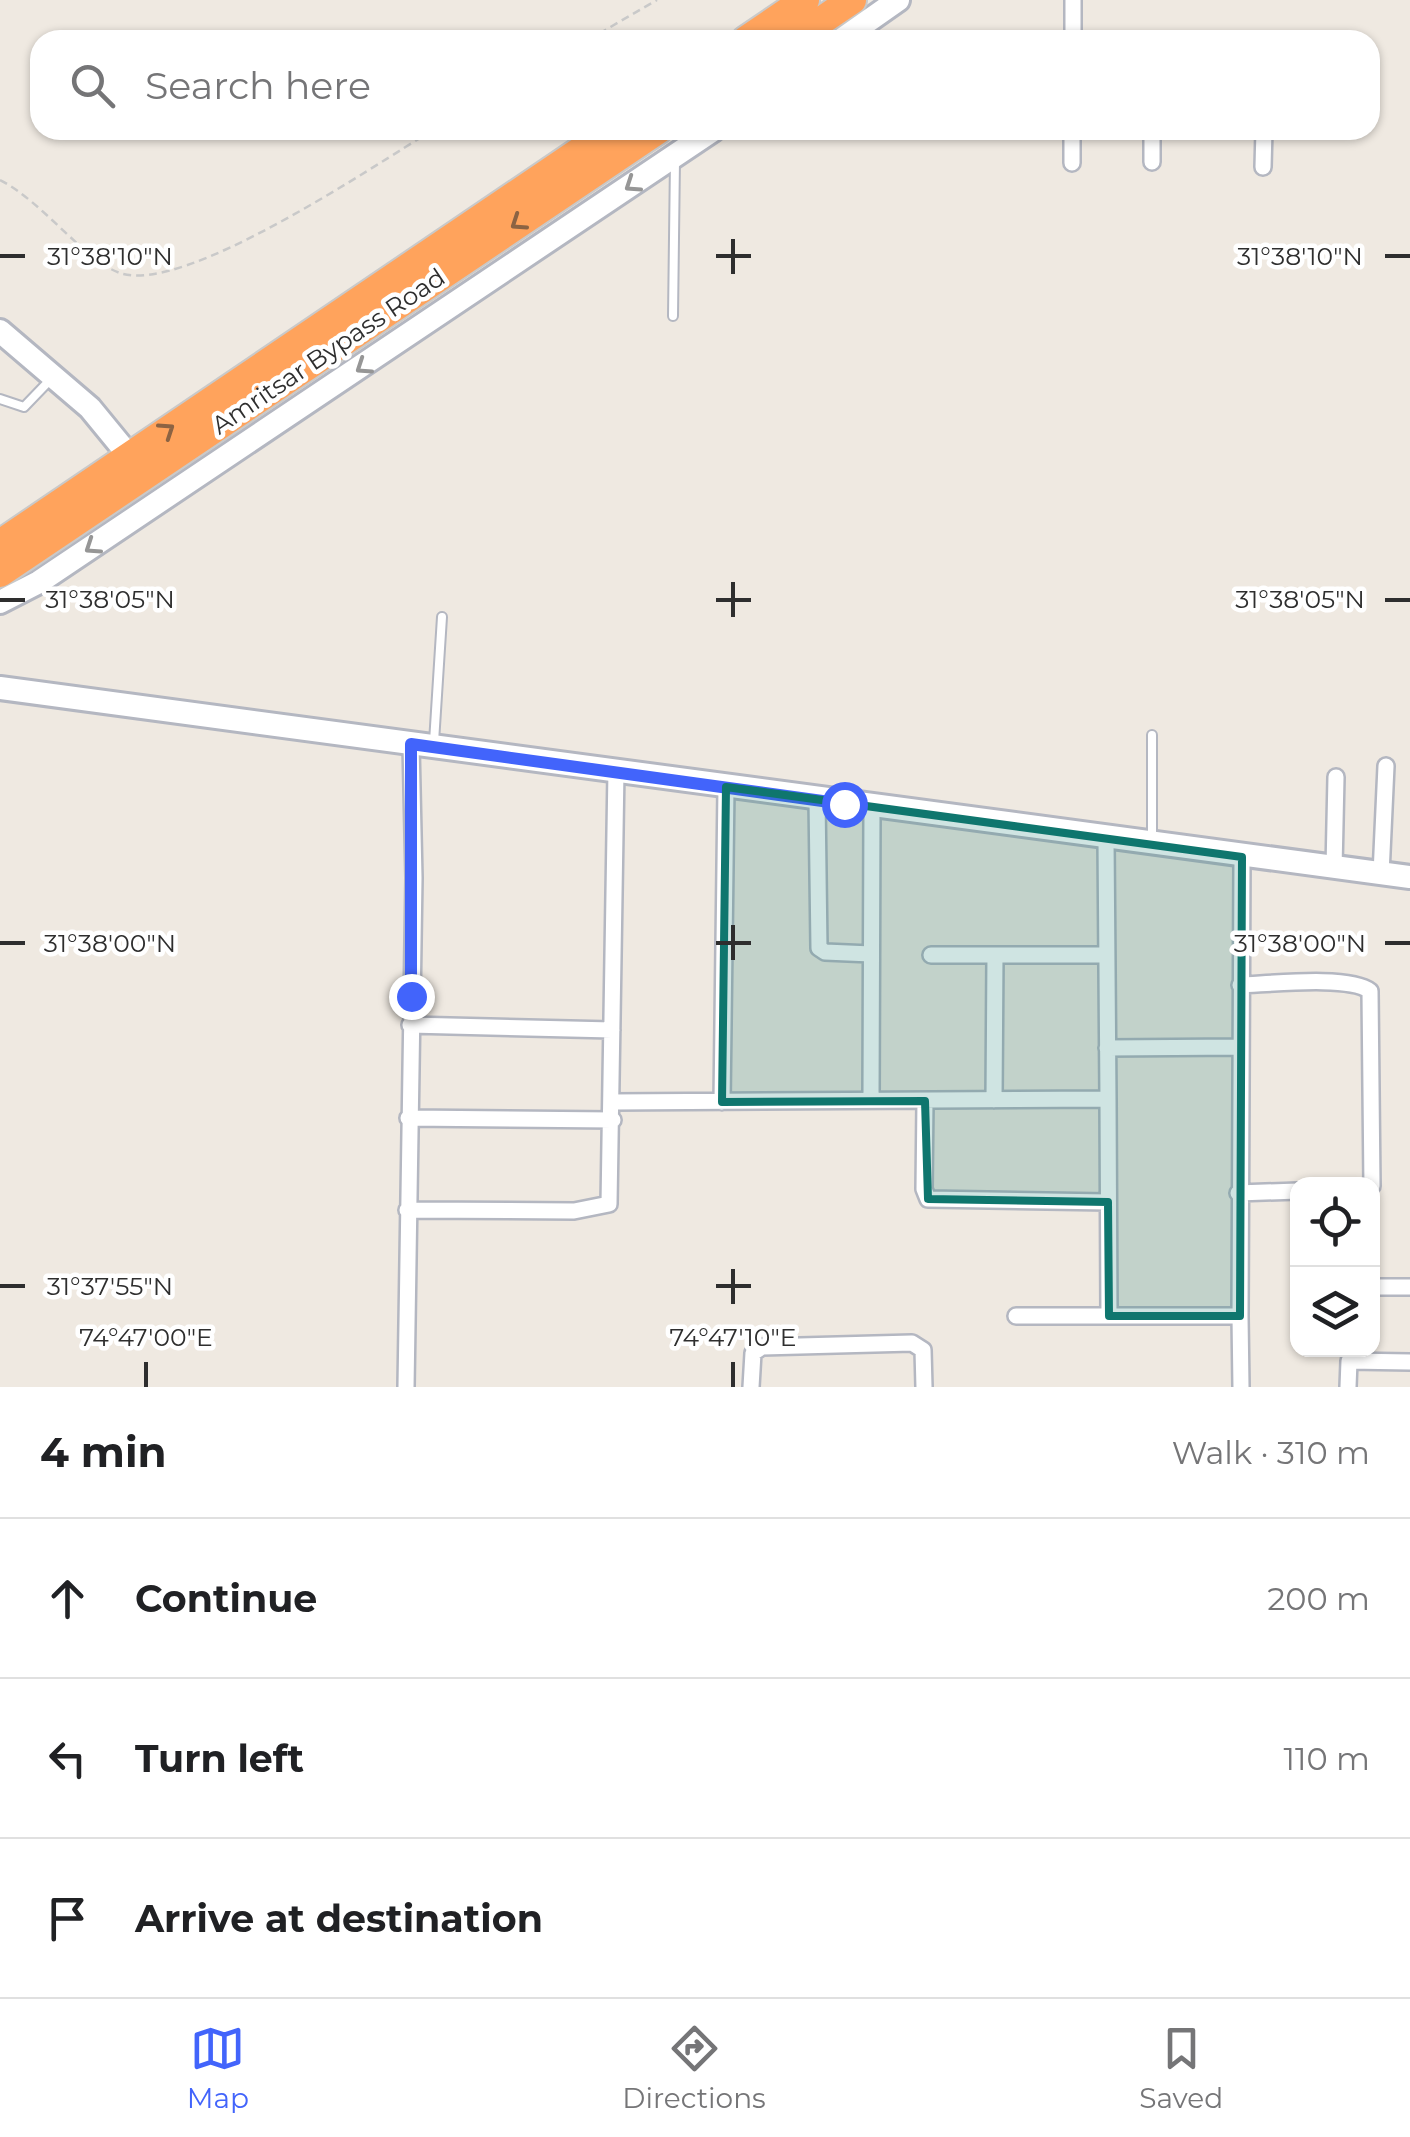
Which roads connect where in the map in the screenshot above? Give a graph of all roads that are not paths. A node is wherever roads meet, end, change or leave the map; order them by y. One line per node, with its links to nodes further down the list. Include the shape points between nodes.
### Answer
1 (805, 0): 5 (highway)
2 (852, 0): 6 (highway)
3 (898, 0): 7 (street)
4 (1073, 0): 8 (street)
5 (761, 30)
6 (808, 30)
7 (855, 30)
8 (1073, 30)
9 (596, 140): 23 (highway, Amritsar Bypass Road, one-way to 9)
10 (642, 140): 23 (highway, Amritsar Bypass Road, one-way to 23)
11 (697, 140): 15 (street)
12 (1072, 140): 17 (street)
13 (1152, 140): 16 (street)
14 (1264, 140): 18 (street)
15 (674, 156): 19 (lane); 26 (street, one-way to 26, via 72,561)
16 (1152, 162)
17 (1072, 163)
18 (1263, 167)
19 (673, 316)
20 (0, 331): 21 (street)
21 (54, 376): 22 (lane, via 24,407); 23 (street)
22 (0, 399)
23 (137, 465): 24 (highway, Amritsar Bypass Road); 25 (highway, Amritsar Bypass Road)
24 (0, 544)
25 (0, 573)
26 (0, 602)
27 (442, 617): 30 (lane)
28 (0, 688): 30 (street)
29 (1152, 735): 38 (lane)
30 (422, 745): 32 (street); 48 (street)
31 (1386, 766): 41 (street)
32 (616, 770): 34 (street); 49 (street)
33 (1336, 777): 40 (street)
34 (726, 787): 35 (street); 57 (street)
35 (816, 799): 36 (street); 43 (street, via 819,948)
36 (872, 808): 37 (street); 43 (street)
37 (1106, 839): 38 (street); 46 (street)
38 (1152, 846): 39 (street)
39 (1242, 857): 40 (street); 47 (street)
40 (1334, 868): 41 (street)
41 (1381, 874): 42 (street)
42 (1410, 877)
43 (871, 954): 53 (street)
44 (932, 955): 45 (street)
45 (995, 955): 46 (street); 54 (street)
46 (1106, 955): 51 (street)
47 (1240, 985): 50 (street); 60 (street, via 1368,988)
48 (410, 1026): 49 (street); 58 (street)
49 (612, 1030): 56 (street)
50 (1241, 1047): 51 (street); 62 (street)
51 (1107, 1048): 52 (street)
52 (1108, 1099): 54 (street); 63 (street)
53 (871, 1100): 55 (street); 57 (street)
54 (994, 1100): 55 (street)
55 (925, 1101): 63 (street, via 928,1200)
56 (613, 1102): 57 (street); 59 (street)
57 (722, 1102)
58 (408, 1118): 59 (street); 64 (street)
59 (613, 1120): 64 (street, via 607,1207)
60 (1373, 1177)
61 (1290, 1191): 62 (street)
62 (1238, 1193): 69 (street)
63 (1108, 1202): 68 (street)
64 (407, 1210): 73 (street)
65 (1380, 1287): 66 (street)
66 (1410, 1287)
67 (1016, 1316): 68 (street)
68 (1109, 1316): 69 (street)
69 (1240, 1316): 76 (street)
70 (1349, 1357): 77 (street)
71 (1366, 1357): 72 (street)
72 (1410, 1362)
73 (406, 1387)
74 (751, 1387): 75 (street, via 753,1353 762,1347 912,1342 923,1350)
75 (924, 1387)
76 (1241, 1387)
77 (1348, 1387)

